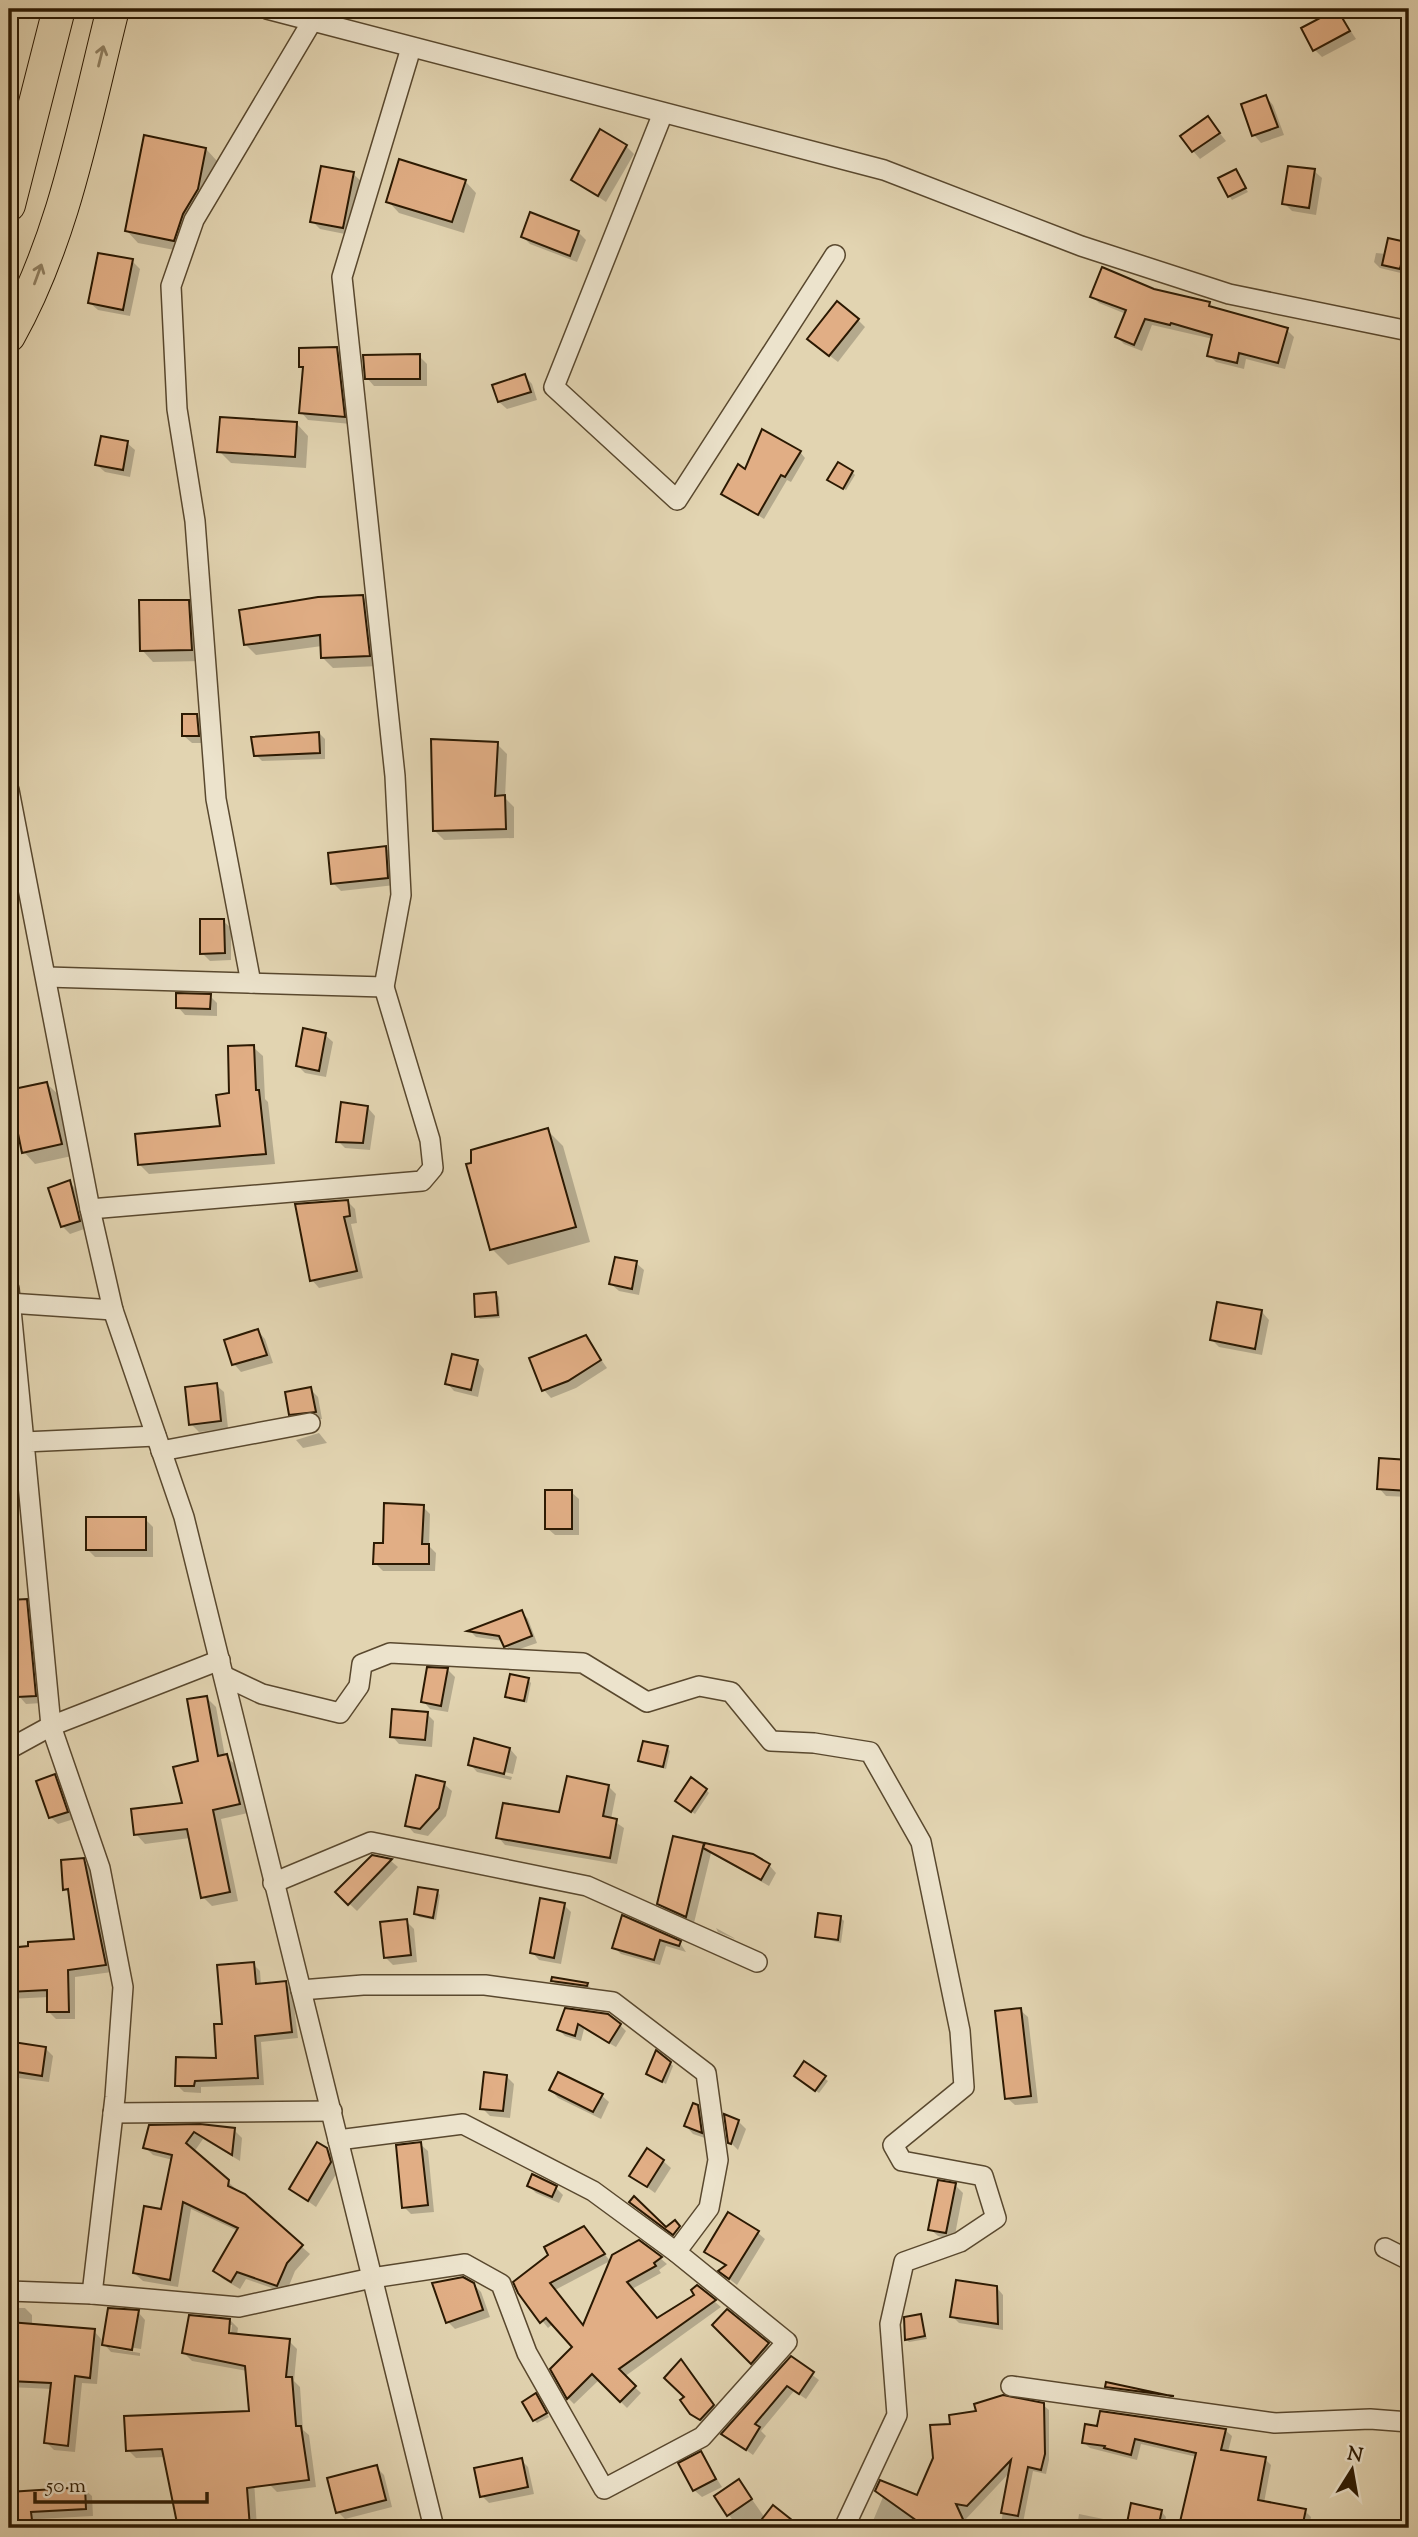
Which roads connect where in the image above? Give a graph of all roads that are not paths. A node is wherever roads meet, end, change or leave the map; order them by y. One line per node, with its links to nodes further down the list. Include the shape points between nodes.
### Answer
1 (59, 9): 7 (main road)
2 (113, 9): 10 (main road, one-way to 2, via 30,298 61,210)
3 (267, 9): 4 (street)
4 (311, 23): 5 (street); 13 (street, via 194,220 171,286 177,409 195,521 216,799)
5 (411, 48): 6 (street); 14 (street, via 342,277 395,776 401,895)
6 (663, 113): 8 (street, via 554,387 677,500); 9 (street, via 884,170 1081,246 1229,294)
7 (9, 205)
8 (835, 255)
9 (1409, 331)
10 (9, 336)
11 (9, 790): 12 (street)
12 (47, 977): 13 (street); 15 (street)
13 (251, 984): 14 (street)
14 (384, 987): 15 (street, via 430,1140 433,1168 422,1181)
15 (90, 1209): 17 (street)
16 (9, 1298): 17 (street); 19 (street)
17 (113, 1310): 20 (street)
18 (310, 1423): 20 (street)
19 (17, 1441): 20 (street); 22 (street)
20 (159, 1443): 21 (street, via 184,1517)
21 (222, 1668): 22 (street); 24 (street); 39 (street, via 262,1694 340,1713 359,1686 362,1664 390,1653 583,1663 647,1702 699,1686 731,1692 771,1741 870,1752 921,1842 960,2031 964,2087 893,2146 902,2161 983,2176 996,2218 960,2242 904,2262 890,2324 897,2416)
22 (51, 1726): 23 (street); 28 (street, via 100,1868 123,1987)
23 (9, 1749)
24 (273, 1883): 25 (street, via 371,1842 587,1886); 26 (street)
25 (757, 1962)
26 (301, 1990): 27 (street); 31 (street, via 485,1985 613,2002 706,2073 718,2160 709,2208)
27 (332, 2111): 28 (street); 29 (street)
28 (113, 2113): 35 (street)
29 (338, 2140): 31 (street, via 463,2124 593,2191); 33 (street)
30 (1384, 2248): 32 (street)
31 (676, 2252): 33 (street, via 787,2342 702,2437 604,2489 527,2353 501,2284 465,2264)
32 (1409, 2260)
33 (372, 2278): 35 (street, via 239,2307); 38 (street)
34 (9, 2291): 35 (street)
35 (92, 2294)
36 (1011, 2386): 37 (street, via 1275,2423)
37 (1409, 2422)
38 (434, 2528)
39 (844, 2528)

